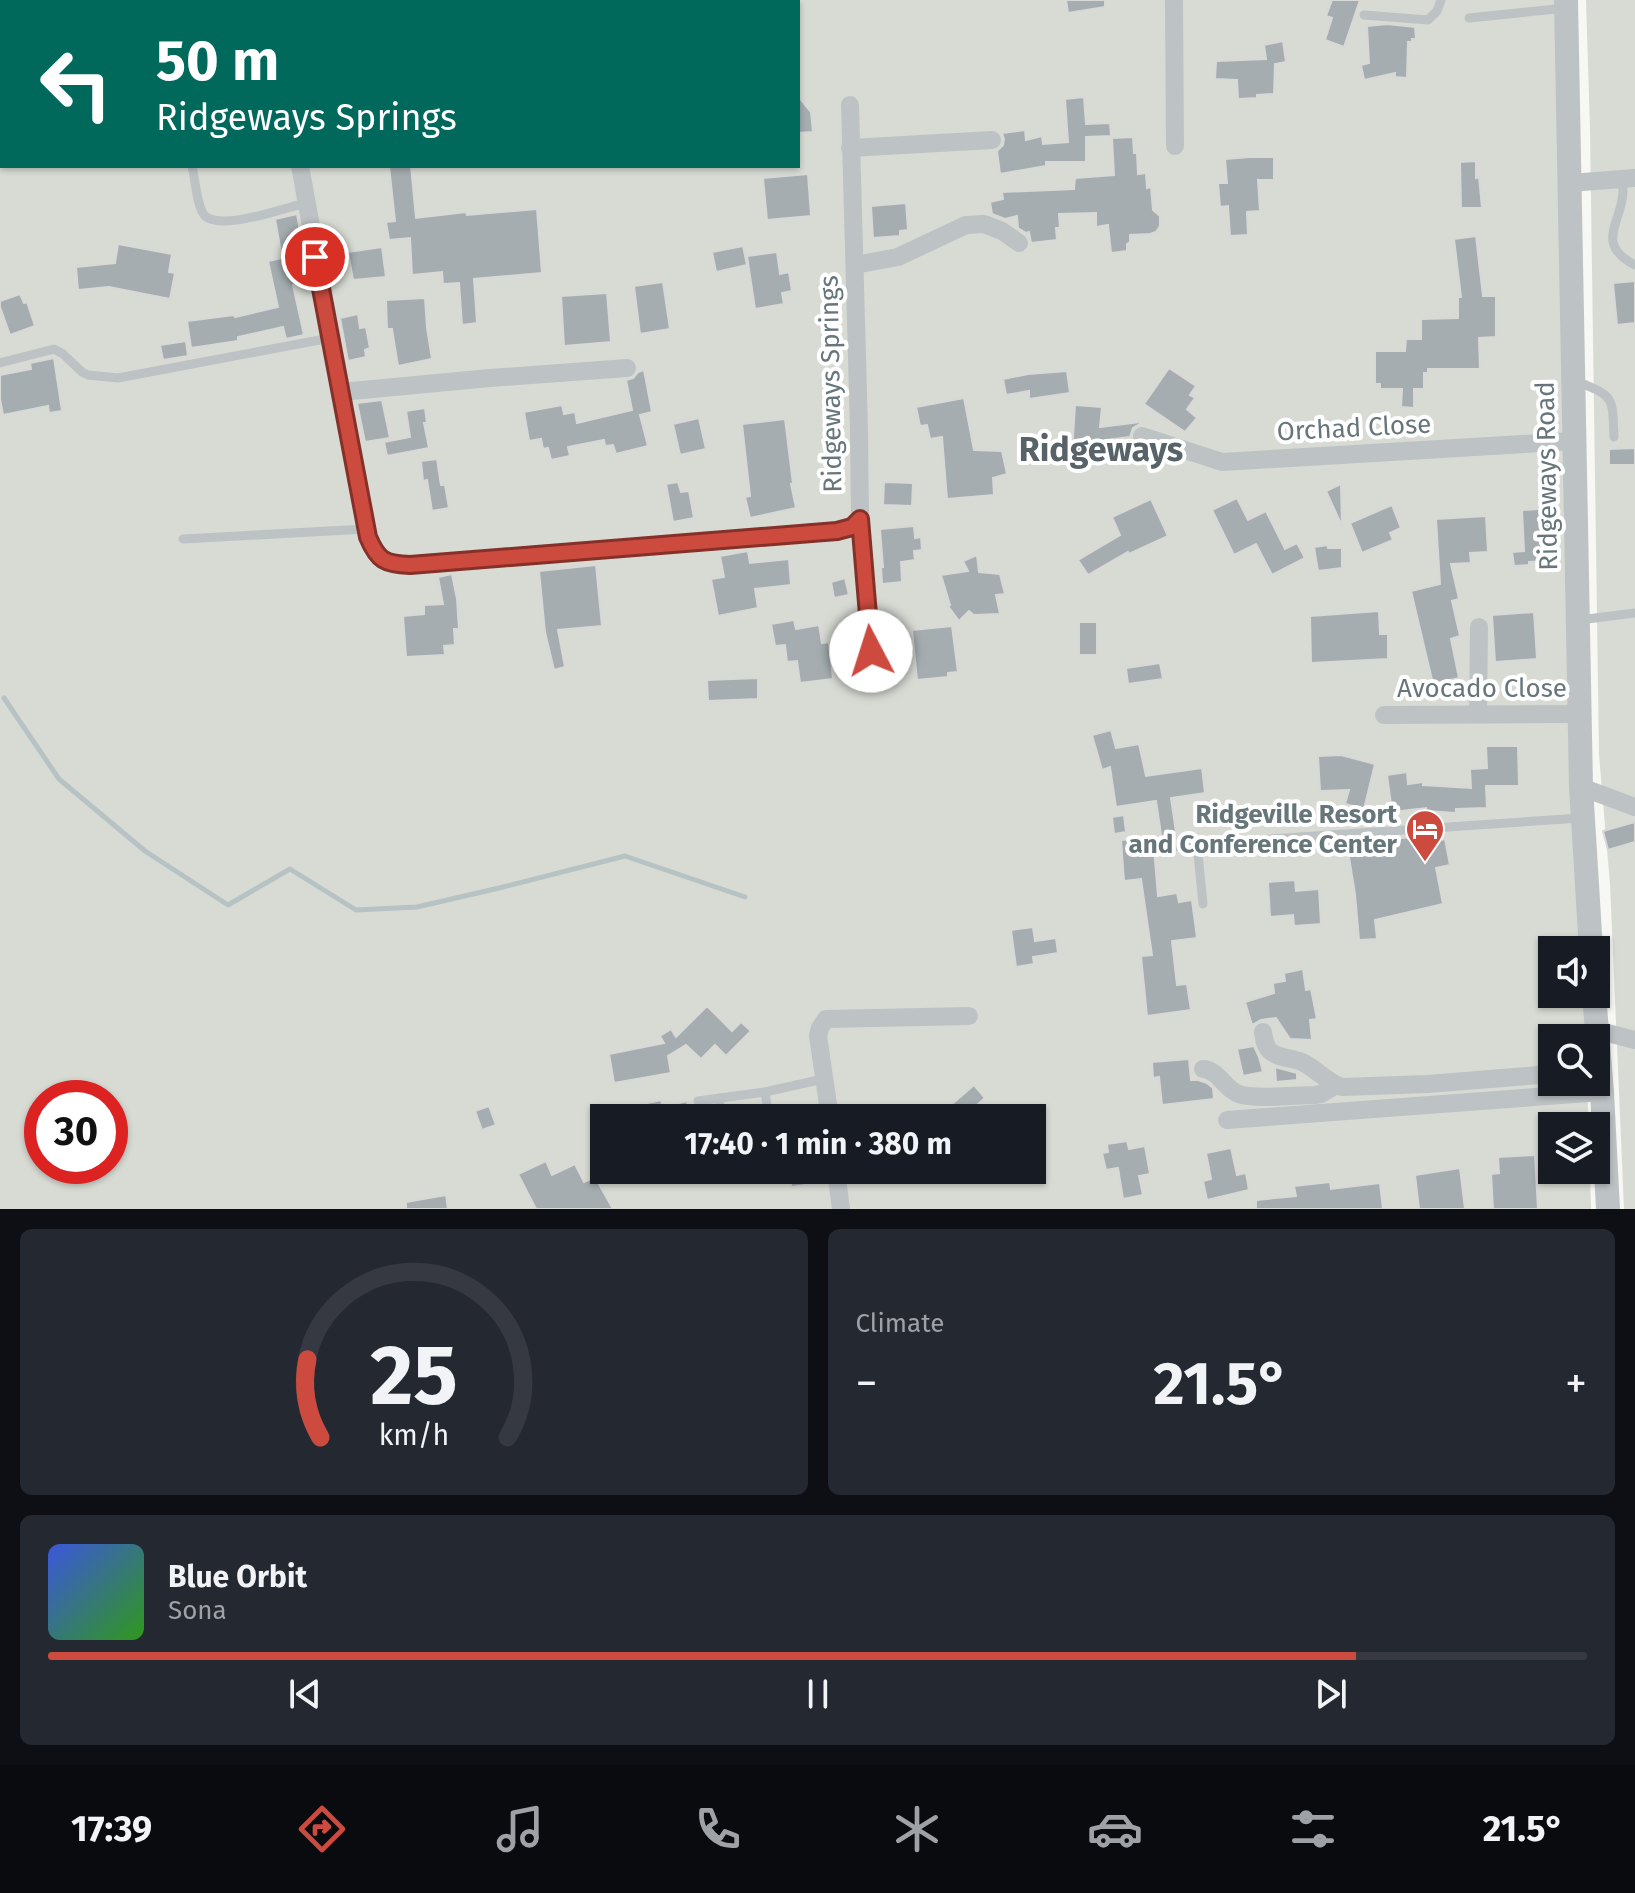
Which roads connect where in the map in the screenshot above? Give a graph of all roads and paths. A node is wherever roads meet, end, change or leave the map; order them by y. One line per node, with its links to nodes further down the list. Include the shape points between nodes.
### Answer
1 (1174, 0): 8 (street)
2 (1441, 0): 4 (lane, via 1428,20)
3 (1566, 4): 5 (lane); 13 (street, Ridgeways Road)
4 (1364, 15)
5 (1469, 18)
6 (850, 105): 9 (street, Ridgeways Springs)
7 (992, 140): 9 (street)
8 (1175, 146)
9 (850, 148): 16 (street, Ridgeways Springs)
10 (192, 168): 14 (lane, via 200,207 214,219 231,222)
11 (300, 168): 14 (street, Ridgeways Springs)
12 (1628, 178): 13 (street); 17 (lane, via 1614,222 1615,245 1620,257)
13 (1570, 183): 21 (street, Ridgeways Road)
14 (306, 203): 18 (street, Ridgeways Springs)
15 (1019, 243): 16 (street, via 984,224 966,225 898,257)
16 (855, 265): 26 (street, Ridgeways Springs)
17 (1635, 265)
18 (330, 338): 19 (lane, via 118,378 88,375 54,349); 22 (street, Ridgeways Springs)
19 (0, 363)
20 (627, 368): 22 (street)
21 (1573, 380): 24 (lane, via 1612,401); 25 (street, Ridgeways Road)
22 (341, 392): 27 (street, Ridgeways Springs)
23 (1142, 436): 25 (street, Orchad Close, via 1222,462)
24 (1614, 437)
25 (1574, 441): 30 (street, Ridgeways Road)
26 (860, 519): 27 (street, Ridgeways Springs, via 837,531 410,565 380,559); 32 (street)
27 (366, 529): 28 (lane)
28 (183, 539)
29 (1635, 613): 30 (lane)
30 (1577, 620): 34 (street, Ridgeways Road)
31 (1479, 627): 33 (street)
32 (871, 651)
33 (1478, 714): 34 (street, Avocado Close); 35 (street, Avocado Close)
34 (1580, 714): 36 (street, Ridgeways Road)
35 (1384, 715)
36 (1581, 787): 37 (street); 38 (street, Ridgeways Road)
37 (1635, 807)
38 (1583, 817): 39 (lane); 42 (street, Ridgeways Road)
39 (1197, 844): 40 (lane); 41 (lane)
40 (1163, 848)
41 (1203, 904)
42 (1590, 936)
43 (969, 1016): 49 (street, via 826,1019 818,1036)
44 (1263, 1032): 51 (street, via 1273,1053 1302,1062)
45 (1610, 1034): 46 (street)
46 (1635, 1040)
47 (1203, 1069): 51 (street, via 1230,1090 1250,1096 1315,1095)
48 (1538, 1075): 51 (street)
49 (823, 1079): 52 (lane); 58 (street)
50 (1538, 1084): 59 (street)
51 (1336, 1085)
52 (765, 1092): 54 (lane); 57 (lane)
53 (1600, 1096): 62 (street)
54 (719, 1098): 55 (lane); 56 (lane)
55 (698, 1101)
56 (720, 1104)
57 (767, 1104)
58 (827, 1104)
59 (1227, 1120)
60 (838, 1184): 61 (street)
61 (841, 1209)
62 (1608, 1209)

